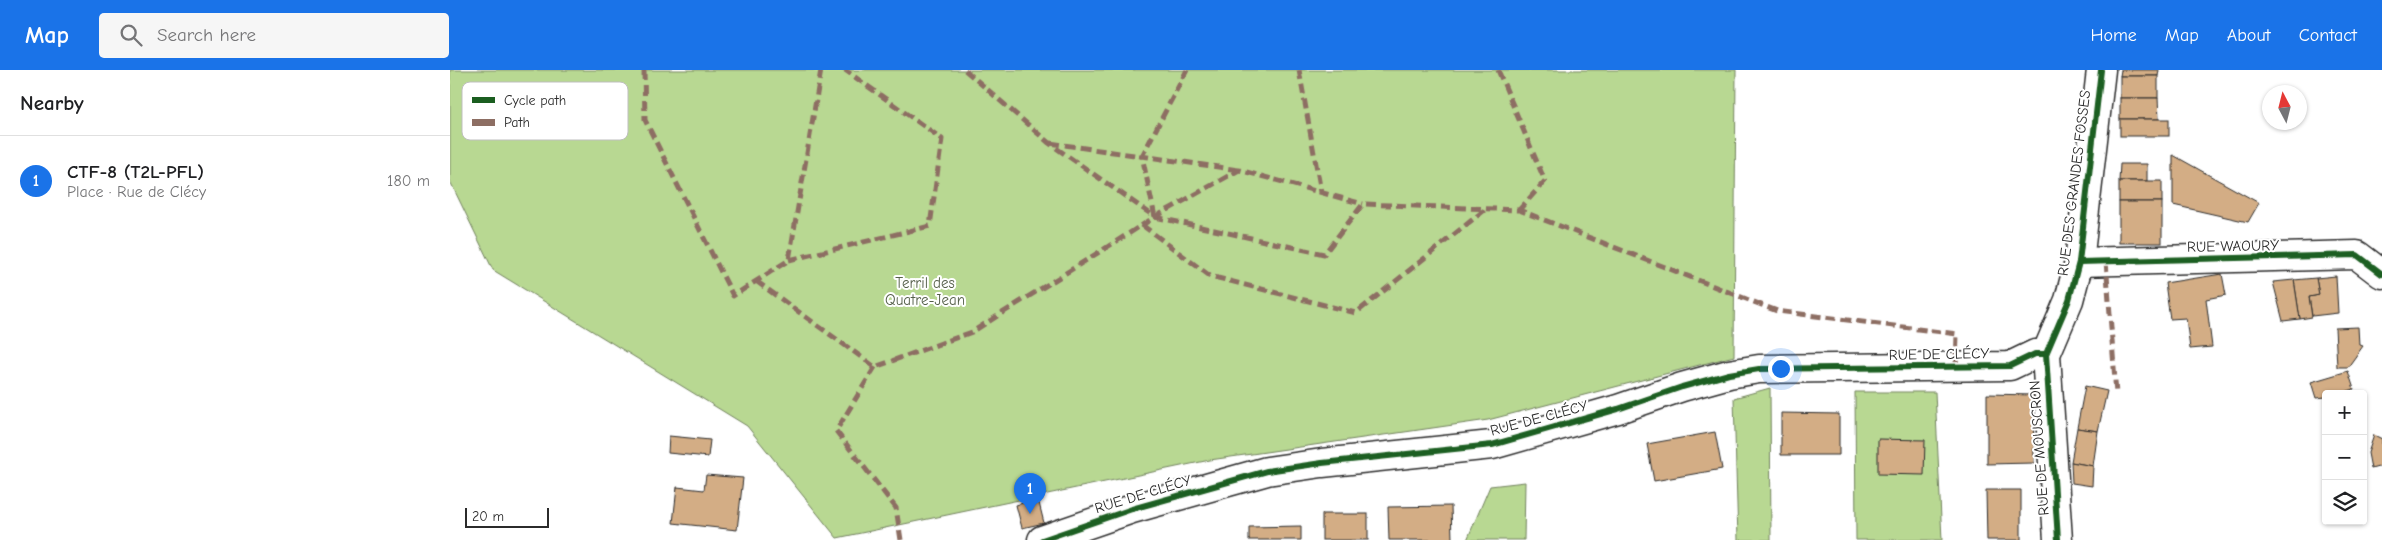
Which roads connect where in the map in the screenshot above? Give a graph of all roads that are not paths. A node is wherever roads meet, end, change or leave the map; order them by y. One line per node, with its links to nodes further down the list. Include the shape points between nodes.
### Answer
1 (2101, 70): 2 (street, RUE DES GRANDES FOSSES)
2 (2079, 262): 3 (street, RUE WAOURY, via 2357,255); 4 (street, RUE DES GRANDES FOSSES, via 2069,300)
3 (2382, 274)
4 (2046, 354): 5 (street, RUE DE CLÉCY, via 2035,354 2010,366 1759,369 1729,374 1492,444 1267,471 1132,509); 6 (street, RUE DE MOUSCRON)
5 (1042, 540)
6 (2058, 540)

